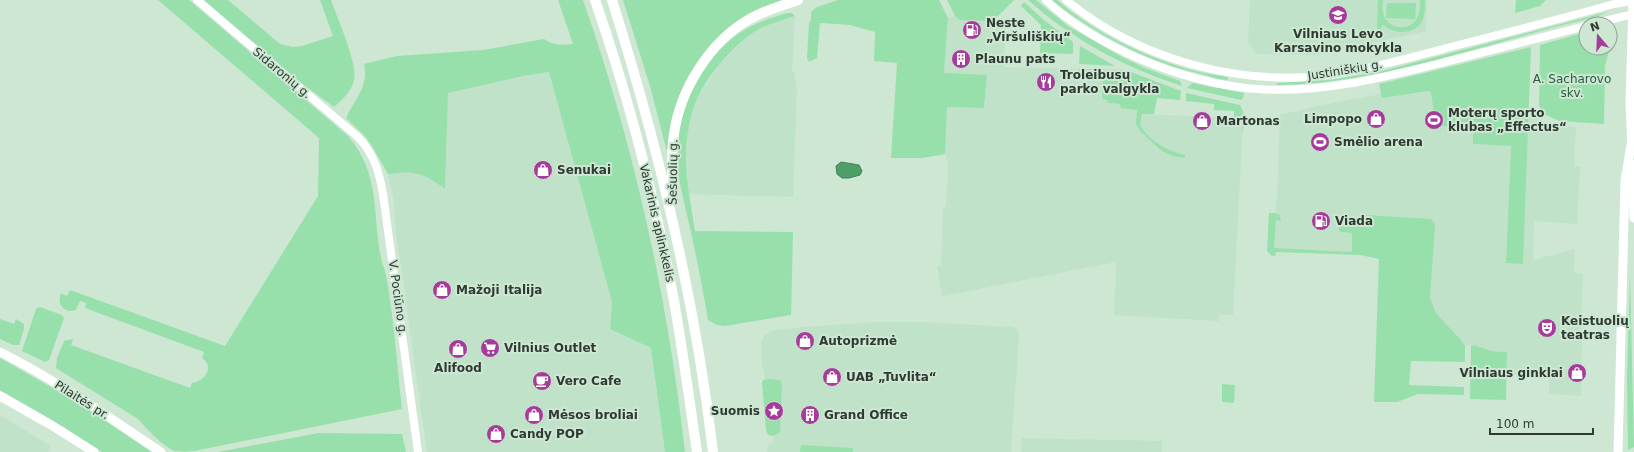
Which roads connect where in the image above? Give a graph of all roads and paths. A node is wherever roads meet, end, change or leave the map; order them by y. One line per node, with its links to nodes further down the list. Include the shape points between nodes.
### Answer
1 (197, 0): 12 (main road, Sidaronių g.)
2 (595, 0): 23 (highway, Vakarinis aplinkkelis, via 625,94 656,216 673,298)
3 (612, 0): 13 (highway, Vakarinis aplinkkelis, via 651,129)
4 (798, 0): 13 (highway, Šešuolių g., via 768,10 737,27 719,44 689,83 674,133)
5 (1046, 0): 10 (main road, Justiniškių g., via 1088,32 1151,63 1187,76 1259,89 1323,87 1374,78)
6 (1066, 0): 7 (main road, Justiniškių g., via 1124,38 1161,53 1230,73 1280,78 1335,74 1385,64)
7 (1633, 1): 8 (main road)
8 (1633, 14): 9 (main road); 11 (main road)
9 (1618, 18)
10 (1578, 28)
11 (1631, 145): 14 (main road); 24 (main road, via 1625,181)
12 (366, 146): 22 (main road, V. Pociūno g., via 376,164 381,183)
13 (672, 214): 18 (highway, Vakarinis aplinkkelis, via 696,335)
14 (1634, 218)
15 (0, 352): 21 (main road, Pilaitės pr., via 87,403)
16 (0, 396): 17 (main road)
17 (77, 441): 19 (main road); 20 (main road)
18 (713, 451)
19 (82, 452)
20 (94, 452)
21 (161, 452)
22 (418, 452)
23 (697, 452)
24 (1618, 452)

